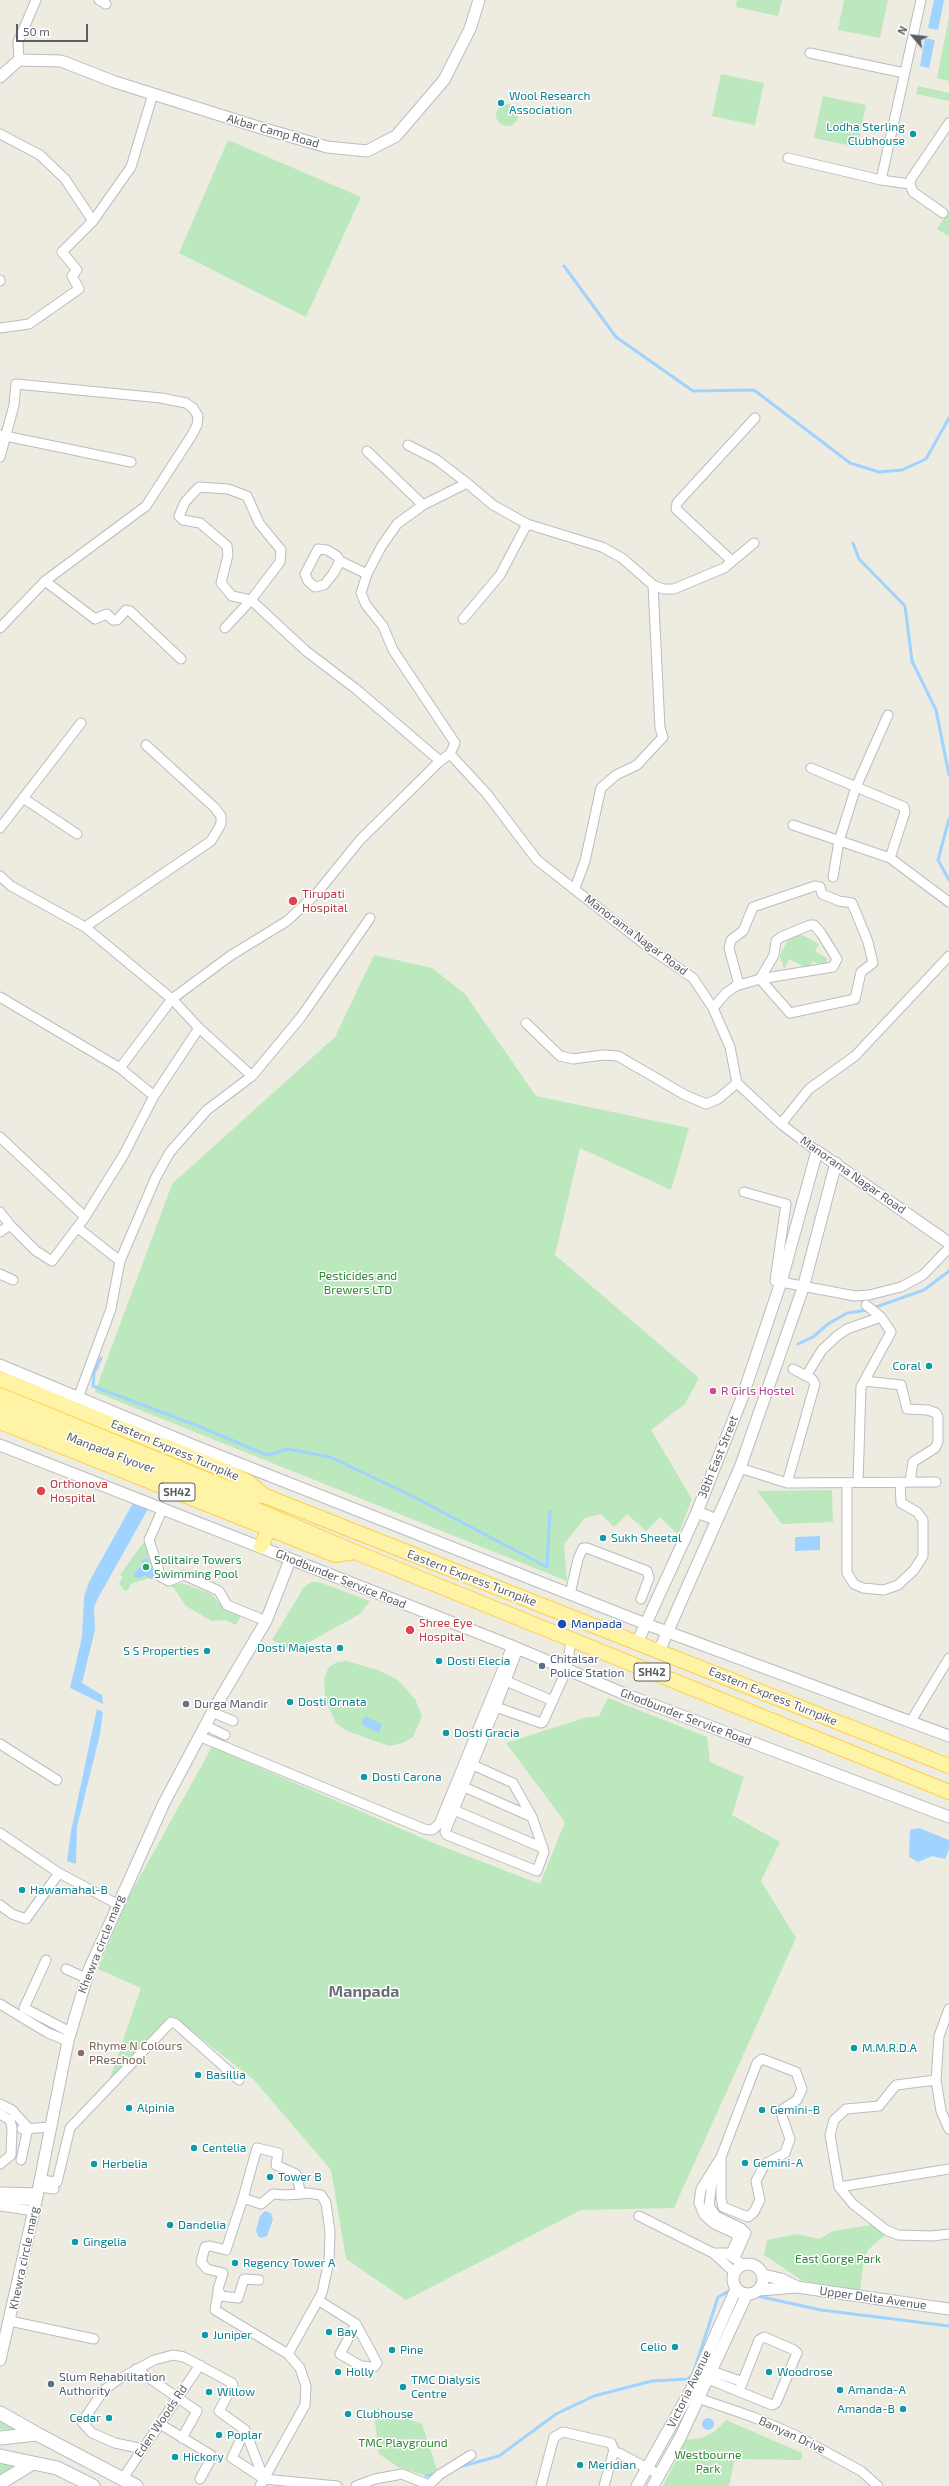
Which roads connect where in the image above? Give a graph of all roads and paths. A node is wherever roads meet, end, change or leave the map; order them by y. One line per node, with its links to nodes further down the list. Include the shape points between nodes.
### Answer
1 (36, 0): 5 (street, via 18,42)
2 (479, 0): 8 (street, Akbar Camp Road, via 470,29 444,80 396,136 367,151 327,147)
3 (921, 0): 6 (street)
4 (810, 53): 6 (street)
5 (19, 60): 7 (street); 8 (street, Akbar Camp Road, via 61,61)
6 (904, 74): 12 (street)
7 (0, 77)
8 (152, 94): 15 (street, via 130,167)
9 (949, 122): 13 (street)
10 (0, 134): 15 (street, via 40,155 65,180)
11 (788, 158): 12 (street)
12 (881, 180): 13 (street)
13 (910, 184): 14 (street, via 913,192)
14 (943, 213)
15 (93, 221): 16 (street, via 62,252 76,270 72,276 79,289 29,324)
16 (0, 328)
17 (755, 418): 28 (street, via 677,503 676,509)
18 (4, 435): 21 (street); 22 (street); 30 (street, via 16,384 161,398 186,403 198,416 192,435 146,506)
19 (408, 445): 23 (street, via 437,460)
20 (367, 451): 24 (street)
21 (0, 457)
22 (132, 462)
23 (467, 483): 24 (street); 25 (street, via 493,505)
24 (423, 505): 29 (street, via 398,524 381,547)
25 (527, 524): 31 (street, via 602,547 622,558); 34 (street, via 500,575)
26 (754, 543): 28 (street)
27 (340, 561): 29 (street)
28 (732, 561): 31 (street, via 724,568 674,588 663,589)
29 (367, 574): 41 (street, via 362,593 366,605 383,626 393,650 455,743)
30 (44, 581): 33 (street); 37 (street, via 95,619 107,614 113,620 117,620 126,610 130,611)
31 (653, 585): 53 (street, via 660,728 663,737 637,765 616,775 601,788 585,861)
32 (251, 600): 32 (street, via 280,562 281,550 259,523 247,496 228,490 199,487 185,502 180,516 183,520 200,523 227,546 228,555 221,583 232,596); 36 (street); 42 (street, via 306,651 356,689)
33 (4, 616): 35 (street)
34 (463, 619)
35 (0, 628)
36 (225, 628)
37 (181, 659)
38 (888, 715): 44 (street)
39 (81, 723): 45 (street)
40 (146, 746): 56 (street, via 215,808 221,816 222,824 211,841)
41 (450, 754): 42 (street); 53 (street, Manorama Nagar Road, via 487,794 538,860)
42 (440, 761): 61 (street, via 360,840 317,893 287,921 230,956)
43 (811, 768): 44 (street)
44 (856, 787): 49 (street); 50 (street, via 904,807 905,812)
45 (23, 798): 47 (street); 48 (street)
46 (793, 825): 49 (street)
47 (0, 828)
48 (76, 834)
49 (839, 841): 50 (street); 52 (street)
50 (890, 858): 54 (street)
51 (0, 876): 56 (street, via 12,886)
52 (833, 877)
53 (575, 888): 62 (street, Manorama Nagar Road, via 648,947 693,978)
54 (949, 902)
55 (370, 918): 66 (street, via 301,1017)
56 (85, 927): 61 (street)
57 (949, 956): 69 (street, via 855,1056 808,1089)
58 (760, 980): 58 (street, via 774,955 776,941 810,925 814,925 821,933 837,959 833,967); 59 (street); 59 (street, via 790,1013 855,999 862,972 873,963 868,942 852,903 822,894 820,888 815,886 753,907 743,931 731,940 728,948)
59 (739, 985): 62 (street, via 726,993)
60 (0, 997): 65 (street)
61 (172, 999): 64 (street); 65 (street)
62 (713, 1008): 67 (street, Manorama Nagar Road, via 730,1047)
63 (526, 1023): 67 (street, via 560,1056 573,1059 618,1056 685,1095 706,1104)
64 (199, 1028): 66 (street); 68 (street)
65 (120, 1068): 68 (street)
66 (252, 1076): 81 (street, via 207,1110 170,1152 156,1176)
67 (737, 1083): 69 (street, Manorama Nagar Road)
68 (154, 1096): 75 (street, via 123,1156)
69 (781, 1124): 71 (street, Manorama Nagar Road)
70 (0, 1137): 75 (street)
71 (816, 1151): 72 (street, Manorama Nagar Road); 84 (street, 38th East Street)
72 (836, 1163): 79 (street, Manorama Nagar Road); 85 (street, 38th East Street)
73 (744, 1192): 84 (street, via 786,1204)
74 (0, 1212): 76 (street)
75 (85, 1217): 77 (street)
76 (10, 1225): 77 (street, via 36,1251 52,1260); 78 (street)
77 (78, 1228): 81 (street)
78 (0, 1232)
79 (949, 1243)
80 (949, 1248): 85 (street, via 923,1275 901,1286 869,1295 855,1296)
81 (120, 1262): 94 (street, via 111,1308)
82 (0, 1274): 83 (street)
83 (12, 1280)
84 (778, 1282): 85 (street); 108 (street, 38th East Street, via 742,1398)
85 (803, 1288): 99 (street, 38th East Street)
86 (866, 1305): 87 (street)
87 (881, 1317): 90 (street, via 847,1329 837,1336 822,1350); 92 (street, via 891,1332 890,1337)
88 (0, 1366): 94 (street)
89 (793, 1369): 90 (street)
90 (806, 1376): 104 (street, via 815,1384)
91 (0, 1379): 98 (main road, Eastern Express Turnpike / SH42)
92 (864, 1381): 100 (street, via 901,1385 907,1408 928,1410 936,1413 938,1417 936,1448 913,1462); 103 (street, via 860,1387)
93 (0, 1395): 106 (main road, Manpada Flyover)
94 (78, 1398): 98 (street)
95 (0, 1409): 106 (main road, Manpada Flyover)
96 (0, 1422): 110 (main road, SH42)
97 (0, 1445): 107 (street, Ghodbunder Service Road)
98 (195, 1452): 105 (main road, Eastern Express Turnpike / SH42, via 248,1482); 114 (street)
99 (740, 1468): 104 (street); 109 (street, 38th East Street)
100 (905, 1482): 101 (street); 102 (street, via 901,1503 917,1512 923,1520 923,1556 914,1570 898,1585 884,1590 863,1588 854,1584 847,1573); 103 (street)
101 (936, 1482)
102 (847, 1483): 103 (street); 104 (street)
103 (858, 1483)
104 (787, 1484)
105 (265, 1496): 106 (main road, Manpada Flyover); 120 (main road, Eastern Express Turnpike / SH42)
106 (239, 1497): 112 (main road, Manpada Flyover)
107 (163, 1508): 111 (street, Ghodbunder Service Road); 116 (street, via 149,1540 161,1577 169,1582 184,1575 219,1591 227,1606)
108 (697, 1512): 109 (street); 117 (street, 38th East Street)
109 (717, 1520): 118 (street, 38th East Street)
110 (269, 1529): 111 (main road); 112 (main road, SH42, via 335,1555)
111 (261, 1546): 113 (street, Ghodbunder Service Road)
112 (355, 1552): 119 (main road, Eastern Express Turnpike / SH42)
113 (290, 1560): 116 (street, Khewra circle marg); 121 (street, Ghodbunder Service Road)
114 (570, 1594): 115 (street, via 578,1559 583,1548 587,1548 647,1571 649,1578); 117 (street)
115 (641, 1599)
116 (266, 1621): 128 (street, Khewra circle marg)
117 (646, 1624): 118 (street); 120 (street, 38th East Street)
118 (668, 1632): 122 (street, 38th East Street); 129 (street)
119 (571, 1640): 124 (street); 140 (main road, Eastern Express Turnpike / SH42)
120 (637, 1642): 122 (main road, Eastern Express Turnpike / SH42)
121 (515, 1648): 124 (street, Ghodbunder Service Road); 125 (street); 132 (street, via 439,1824 432,1830 409,1823)
122 (659, 1651): 137 (main road, Eastern Express Turnpike / SH42)
123 (949, 1658): 129 (street)
124 (567, 1670): 126 (street); 143 (street, Ghodbunder Service Road)
125 (506, 1681): 126 (street); 127 (street)
126 (553, 1701): 127 (street, via 544,1722 541,1723)
127 (496, 1707): 136 (street)
128 (212, 1712): 130 (street); 131 (street, Khewra circle marg)
129 (911, 1720): 134 (street)
130 (233, 1721)
131 (206, 1726): 132 (street, Khewra circle marg); 133 (street)
132 (200, 1736): 147 (street, Khewra circle marg, via 164,1803)
133 (225, 1736)
134 (949, 1736)
135 (0, 1744): 138 (street)
136 (472, 1765): 139 (street); 142 (street, via 514,1783)
137 (949, 1766)
138 (57, 1780)
139 (464, 1787): 141 (street); 142 (street)
140 (949, 1792)
141 (454, 1810): 145 (street); 145 (street, via 445,1832 462,1842 534,1872 537,1871)
142 (532, 1817): 145 (street)
143 (949, 1818)
144 (0, 1833): 146 (street)
145 (543, 1848)
146 (59, 1873): 147 (street); 148 (street, via 26,1919 12,1914)
147 (117, 1904): 151 (street, Khewra circle marg)
148 (0, 1905)
149 (46, 1960): 154 (street, via 24,2008)
150 (66, 1969): 151 (street)
151 (86, 1978): 154 (street, Khewra circle marg)
152 (0, 2004): 154 (street, via 48,2033)
153 (949, 2009): 156 (street, via 939,2036)
154 (69, 2037): 159 (street, Khewra circle marg)
155 (239, 2080): 168 (street, via 171,2022 70,2128 55,2185)
156 (936, 2080): 161 (street, via 941,2111); 166 (street, via 896,2085 879,2106 846,2109 834,2120 830,2134)
157 (0, 2104): 160 (street, via 12,2110)
158 (0, 2114): 164 (street, via 10,2120 12,2128 11,2155)
159 (51, 2127): 160 (street); 168 (street, Khewra circle marg)
160 (24, 2128): 163 (street, via 24,2156)
161 (949, 2129)
162 (721, 2157): 162 (street, via 722,2207 748,2217 754,2212 760,2200 756,2180 765,2164 785,2152 790,2139 782,2116 783,2109 797,2100 802,2089 796,2072 762,2059 757,2063); 174 (street, via 713,2173 709,2206 716,2216)
163 (21, 2160)
164 (0, 2164)
165 (949, 2169): 166 (street)
166 (839, 2187): 175 (street, via 853,2204 886,2230 898,2235)
167 (0, 2192): 168 (street)
168 (37, 2194): 170 (street); 172 (street); 188 (street, Khewra circle marg)
169 (301, 2194): 171 (street, via 273,2194 260,2204); 171 (street, via 296,2174 276,2165 278,2154 260,2147 257,2148); 186 (street, via 321,2195 326,2204 330,2232 329,2261)
170 (0, 2198)
171 (243, 2198): 184 (street, via 226,2250 205,2247 201,2262 204,2266 223,2273)
172 (0, 2206)
173 (639, 2216): 176 (street)
174 (734, 2229): 177 (street, via 737,2240); 177 (street, via 747,2230)
175 (949, 2234)
176 (713, 2253): 177 (street, via 726,2253); 178 (street)
177 (736, 2259): 178 (street); 179 (street, via 756,2266)
178 (734, 2273): 182 (street)
179 (763, 2275): 181 (street, Upper Delta Avenue, via 781,2279); 183 (street, via 763,2283)
180 (259, 2280): 184 (street, via 244,2279 235,2300)
181 (797, 2287): 183 (street, Upper Delta Avenue); 187 (street, Upper Delta Avenue)
182 (736, 2289): 185 (street); 190 (street, Victoria Avenue)
183 (759, 2290): 185 (street)
184 (218, 2293): 192 (street, via 215,2310)
185 (747, 2294): 190 (street, Victoria Avenue)
186 (318, 2300): 189 (street); 192 (street)
187 (949, 2309)
188 (10, 2321): 191 (street); 193 (street, Khewra circle marg)
189 (356, 2324): 189 (street, via 340,2354 361,2366 374,2366 377,2363)
190 (721, 2337): 196 (street, Victoria Avenue)
191 (94, 2339)
192 (288, 2354): 218 (street, via 304,2377 306,2400)
193 (0, 2360)
194 (200, 2365): 195 (street, via 173,2355 154,2360); 198 (street, Eden Woods Rd); 202 (street, via 234,2385 219,2411)
195 (136, 2369): 198 (street); 208 (street, via 104,2390 82,2422 92,2433 115,2443)
196 (704, 2372): 197 (street); 199 (street, Victoria Avenue)
197 (741, 2387): 197 (street, via 759,2340 764,2337 797,2353 776,2403 772,2405)
198 (178, 2397): 201 (street, Eden Woods Rd); 206 (street, via 198,2413)
199 (693, 2397): 203 (street, Victoria Avenue); 207 (street, Victoria Avenue); 230 (street, Banyan Drive, via 753,2417 795,2435 861,2471)
200 (0, 2413): 204 (main road)
201 (160, 2424): 206 (street); 208 (street, Eden Woods Rd)
202 (245, 2430): 218 (street); 218 (street, via 232,2458)
203 (668, 2432): 207 (street); 213 (street, Victoria Avenue)
204 (36, 2434): 205 (main road); 215 (main road)
205 (0, 2438)
206 (182, 2438): 216 (street, via 212,2457)
207 (680, 2438): 214 (street, Victoria Avenue)
208 (142, 2449): 215 (street, Eden Woods Rd)
209 (619, 2453): 213 (street)
210 (471, 2455): 220 (street)
211 (0, 2456): 212 (main road)
212 (31, 2464): 219 (main road); 221 (main road, via 57,2468)
213 (648, 2468): 214 (street); 228 (street, Victoria Avenue)
214 (660, 2475): 229 (street, Victoria Avenue)
215 (123, 2478): 222 (main road)
216 (200, 2478)
217 (374, 2480): 220 (street, via 402,2474); 224 (street); 225 (street)
218 (262, 2482): 223 (street)
219 (0, 2483)
220 (428, 2485)
221 (93, 2486)
222 (136, 2486)
223 (337, 2486)
224 (356, 2486)
225 (383, 2486)
226 (541, 2486): 227 (street, via 554,2436 563,2432 611,2443 614,2450)
227 (604, 2486)
228 (637, 2486)
229 (653, 2486)
230 (878, 2486)

